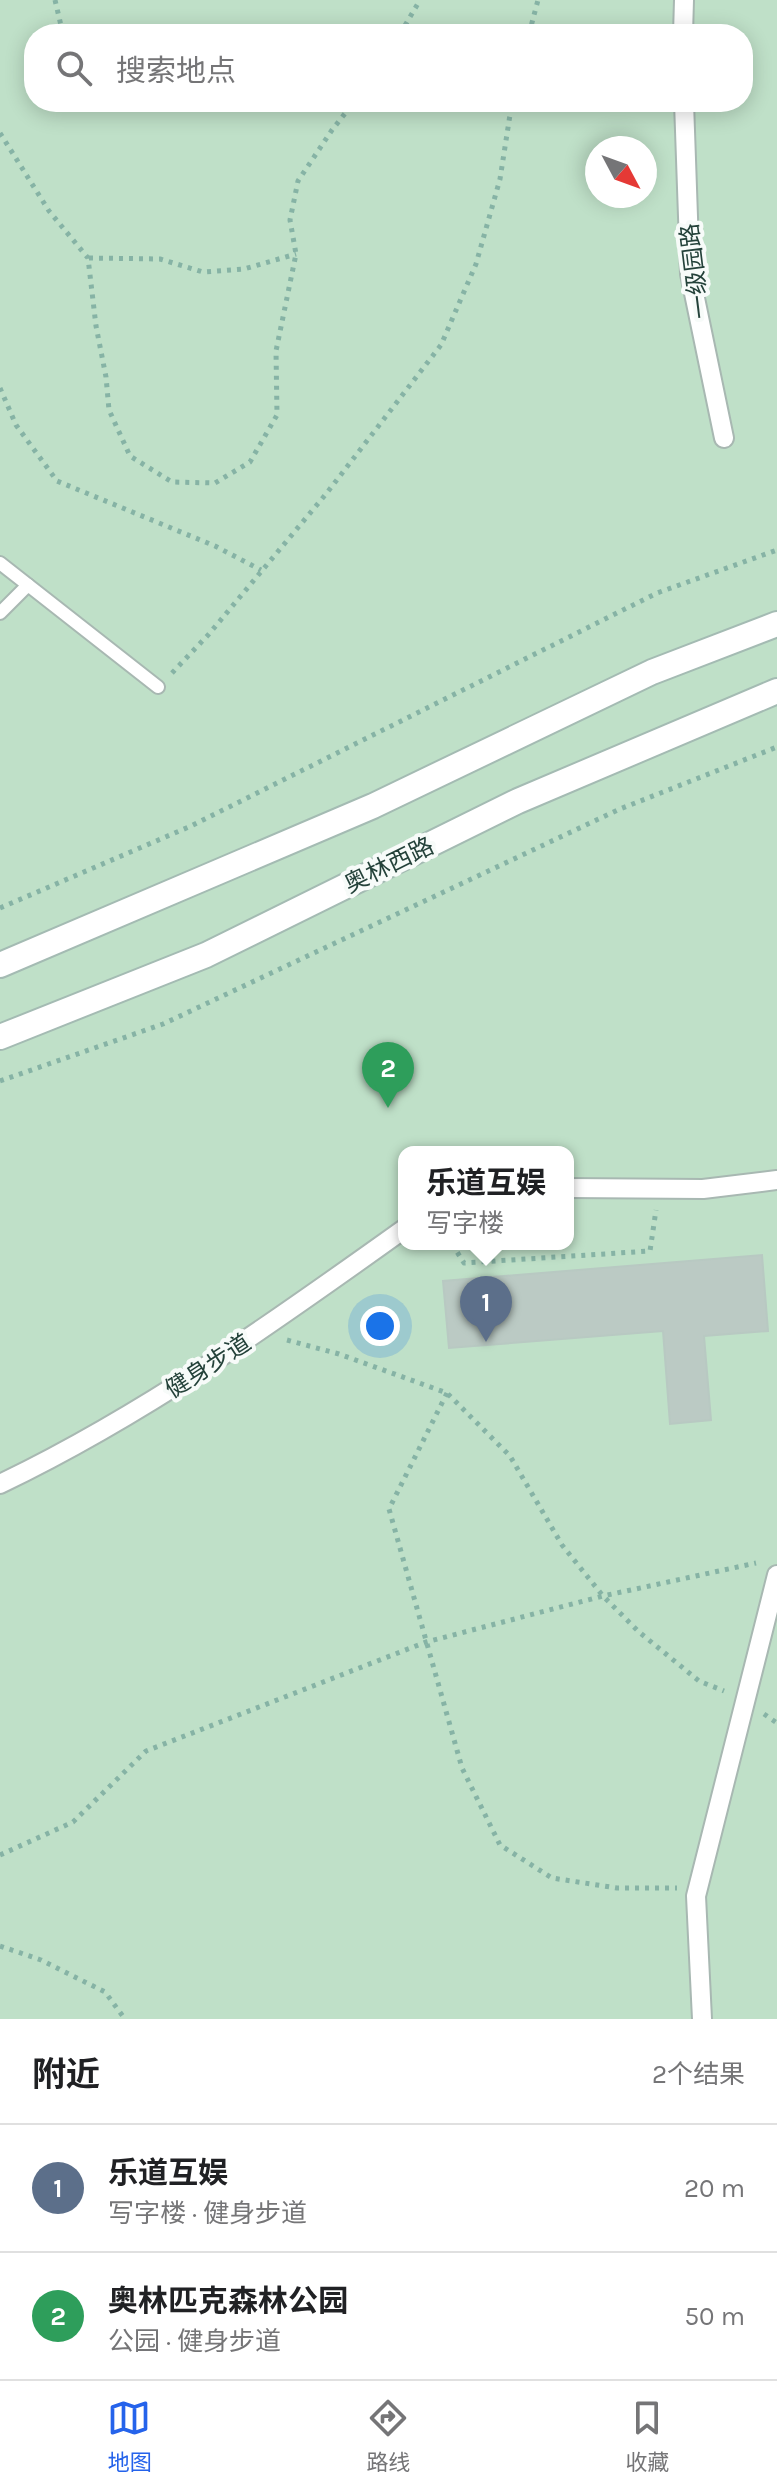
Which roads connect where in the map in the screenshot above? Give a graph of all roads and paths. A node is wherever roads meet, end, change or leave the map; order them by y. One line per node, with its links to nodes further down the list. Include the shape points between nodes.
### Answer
1 (55, 0): 5 (path)
2 (420, 0): 6 (path)
3 (538, 0): 7 (path)
4 (684, 0): 8 (street)
5 (61, 24)
6 (406, 24)
7 (532, 24)
8 (683, 24)
9 (346, 112): 13 (path, via 298,181 290,220)
10 (510, 112): 19 (path, via 500,179 476,264 441,345)
11 (684, 112): 16 (street, 一级园路, via 690,274)
12 (0, 133): 14 (path, via 49,211)
13 (296, 254): 14 (path, via 244,269 203,272 160,259); 14 (path, via 276,351 277,415 250,462 215,483 172,482 130,456 109,410)
14 (88, 258)
15 (0, 388): 19 (path, via 16,425 57,481)
16 (724, 438)
17 (777, 550): 26 (path, via 657,593 191,826)
18 (0, 563): 20 (lane)
19 (261, 570): 23 (path)
20 (28, 585): 21 (lane); 23 (lane)
21 (0, 613)
22 (777, 624): 27 (main road, via 652,672 373,806)
23 (158, 687)
24 (777, 691): 28 (main road, 奥林西路, via 518,801 206,955)
25 (777, 747): 29 (path, via 620,809 163,1024)
26 (0, 908)
27 (0, 965)
28 (0, 1037)
29 (0, 1081)
30 (777, 1180): 32 (street)
31 (574, 1188): 32 (street)
32 (658, 1189): 34 (path, via 650,1251 464,1263)
33 (398, 1233): 35 (street, 健身步道)
34 (456, 1250)
35 (259, 1333): 36 (path, via 339,1354); 37 (street, 健身步道, via 145,1406)
36 (447, 1393): 40 (path, via 510,1456 562,1545); 41 (path, via 389,1509)
37 (0, 1484)
38 (756, 1563): 40 (path)
39 (777, 1575): 42 (street)
40 (603, 1596): 41 (path); 42 (path, via 699,1681)
41 (426, 1642): 44 (path, via 146,1751 73,1822); 45 (path, via 462,1768 500,1845 552,1878 617,1888)
42 (745, 1700): 43 (path); 45 (street)
43 (777, 1723)
44 (0, 1855)
45 (698, 1887): 48 (street)
46 (0, 1946): 47 (path, via 105,1992)
47 (125, 2019)
48 (702, 2019)

